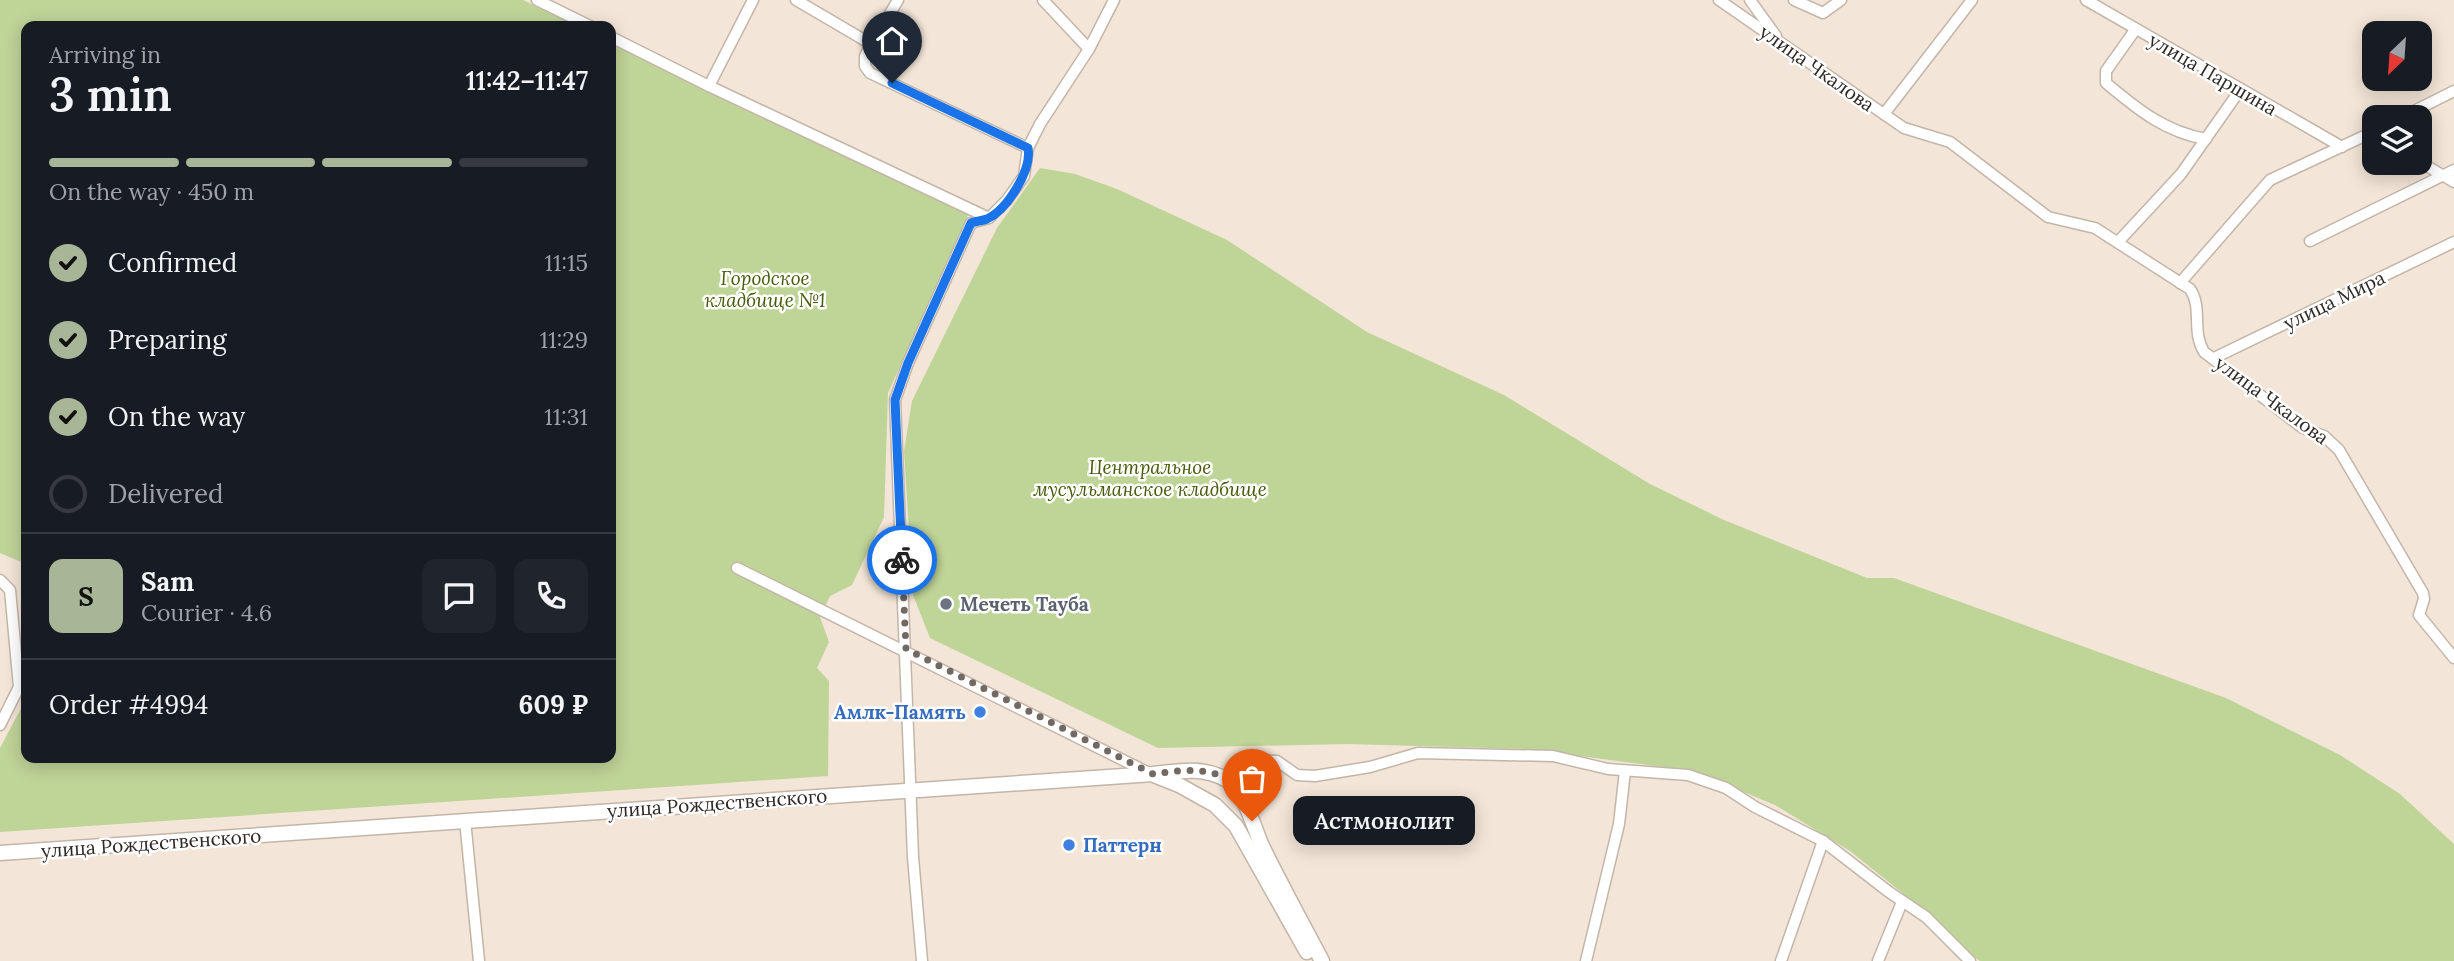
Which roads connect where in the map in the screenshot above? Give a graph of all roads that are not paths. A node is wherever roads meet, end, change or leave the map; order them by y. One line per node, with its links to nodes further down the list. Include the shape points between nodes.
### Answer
1 (537, 0): 13 (street)
2 (753, 0): 19 (street)
3 (796, 0): 16 (street)
4 (898, 0): 16 (street)
5 (1043, 0): 18 (street)
6 (1114, 0): 18 (street)
7 (1719, 0): 17 (street, улица Чкалова)
8 (1750, 0): 17 (street)
9 (1794, 0): 10 (street, via 1822,13)
10 (1842, 0)
11 (1972, 0): 23 (street)
12 (2086, 0): 14 (street, улица Паршина)
13 (580, 21)
14 (2136, 30): 20 (street, улица Паршина); 25 (street, via 2106,71 2106,83 2155,121 2185,136)
15 (616, 40): 19 (street)
16 (871, 44): 27 (street, via 865,56 870,73)
17 (1782, 44): 23 (street, улица Чкалова)
18 (1089, 49): 27 (street)
19 (709, 86): 32 (street)
20 (2240, 90): 25 (street); 26 (street, улица Паршина)
21 (2454, 91): 22 (street)
22 (2426, 105)
23 (1884, 114): 34 (street, улица Чкалова, via 1904,128 1950,142 2048,217 2095,228)
24 (2362, 138): 26 (street)
25 (2206, 139): 34 (street, via 2181,174)
26 (2342, 147): 36 (street, via 2270,180)
27 (1028, 148): 32 (street, via 1024,176)
28 (2432, 169): 30 (street)
29 (2454, 170): 30 (street)
30 (2443, 176): 31 (street); 33 (street)
31 (2454, 182)
32 (989, 218): 40 (street, via 971,223 895,400)
33 (2310, 241)
34 (2118, 242): 36 (street, улица Чкалова)
35 (2454, 242): 37 (street, улица Мира)
36 (2180, 283): 37 (street, улица Чкалова, via 2196,298 2197,340)
37 (2214, 358): 41 (street, улица Чкалова, via 2303,428 2324,436 2339,450 2423,593 2419,615)
38 (737, 568): 40 (street)
39 (0, 580): 42 (street, via 9,590 19,687)
40 (906, 649): 44 (street); 46 (street)
41 (2454, 658)
42 (0, 725)
43 (1625, 771): 45 (street, via 1553,756 1418,753 1315,776 1297,775 1277,761 1249,760); 50 (street, via 1688,775 1726,788); 57 (street, via 1619,824)
44 (1153, 774): 45 (main road, улица Рождественского, via 1184,770); 46 (main road, улица Рождественского); 48 (main road)
45 (1229, 781): 47 (main road); 48 (main road, via 1219,790)
46 (911, 789): 49 (main road, улица Рождественского); 54 (street)
47 (1241, 798): 48 (main road, via 1232,814); 56 (main road)
48 (1219, 809): 55 (main road, via 1236,826)
49 (465, 820): 51 (main road, улица Рождественского); 53 (street)
50 (1823, 841): 52 (street); 58 (street)
51 (0, 853)
52 (1902, 902): 59 (street); 60 (street, via 1926,917)
53 (479, 961)
54 (922, 961)
55 (1312, 961)
56 (1322, 961)
57 (1586, 961)
58 (1781, 961)
59 (1878, 961)
60 (1970, 961)

